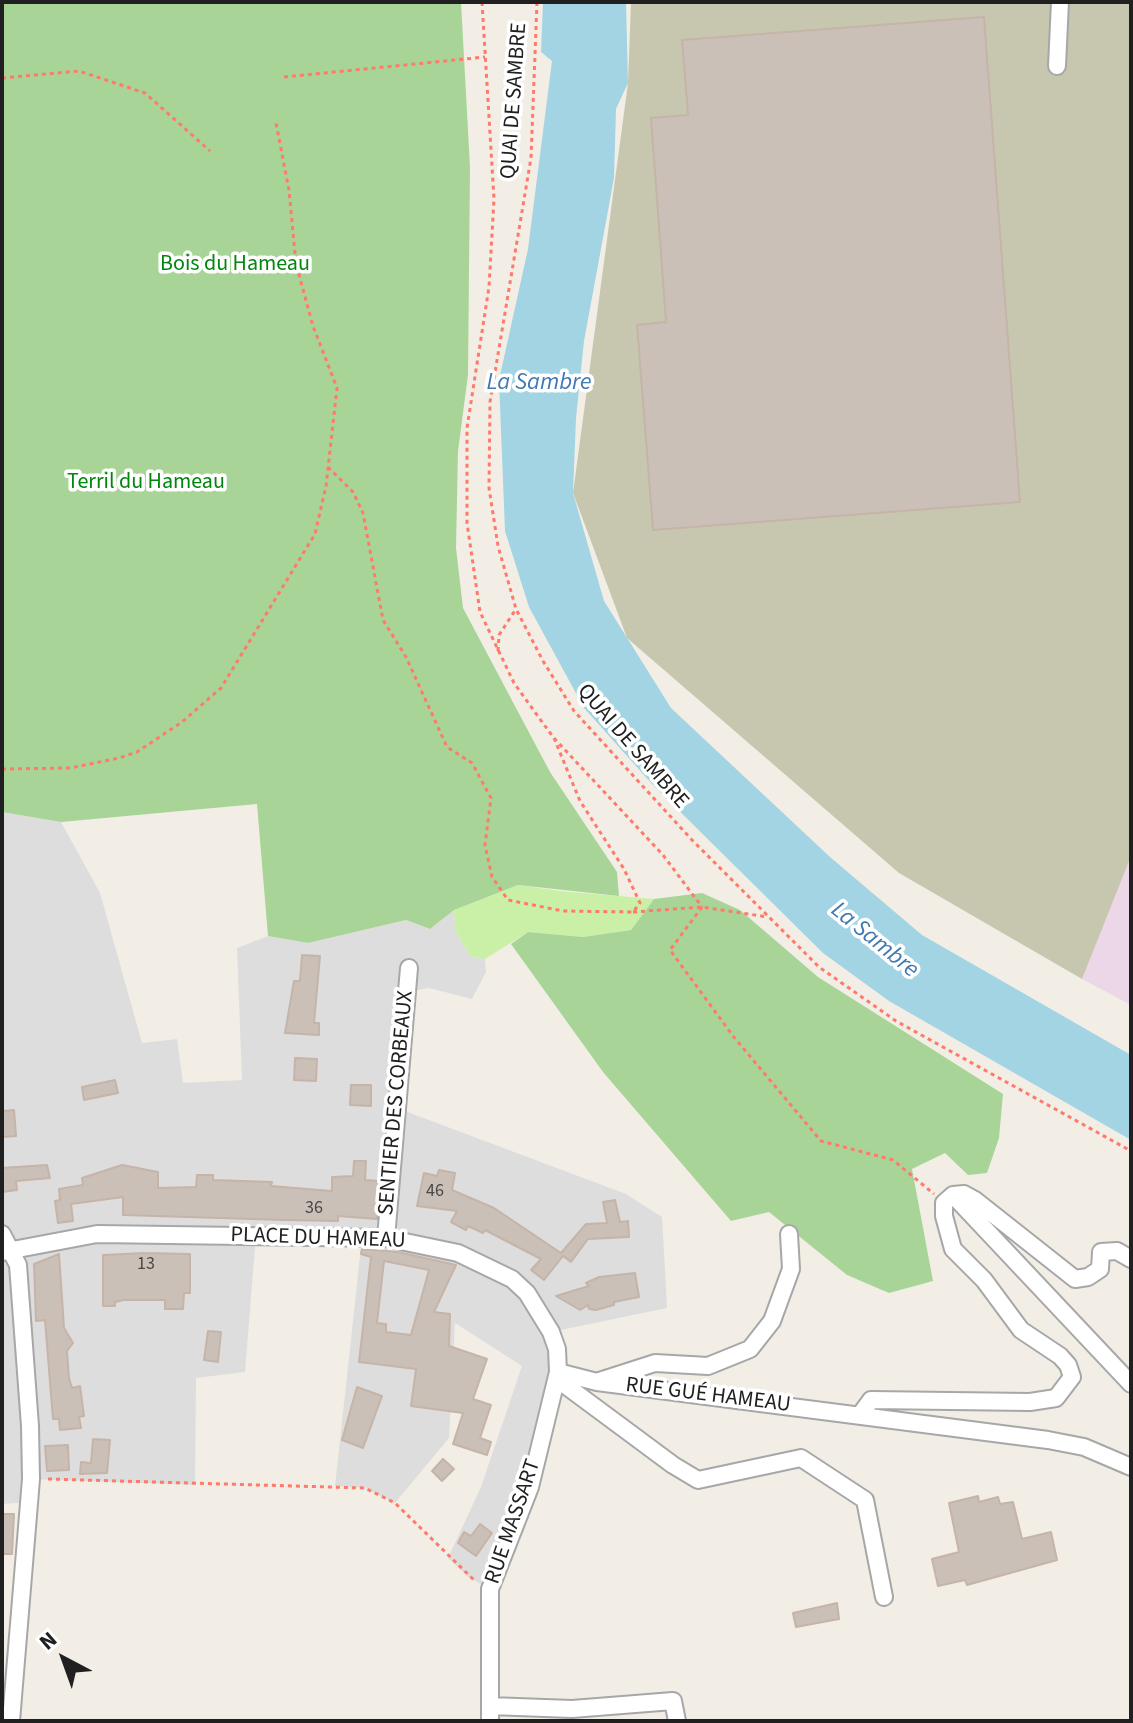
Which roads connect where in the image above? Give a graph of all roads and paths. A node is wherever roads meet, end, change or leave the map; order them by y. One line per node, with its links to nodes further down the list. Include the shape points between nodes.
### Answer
1 (482, 2): 4 (path)
2 (537, 2): 11 (path, QUAI DE SAMBRE, via 531,158 490,402 489,488)
3 (1060, 2): 5 (street)
4 (485, 57): 7 (path); 12 (path, via 494,199 489,287 467,428 467,523 480,612)
5 (1057, 66)
6 (2, 75): 9 (path, via 79,71 145,93)
7 (284, 77)
8 (276, 123): 10 (path, via 296,264 337,388)
9 (210, 151)
10 (328, 467): 14 (path, via 315,534 221,688 137,752 70,768); 16 (path, via 353,492 363,513 383,620 447,747 472,763 491,798 485,845 492,877 508,900 563,911)
11 (516, 609): 12 (path, via 499,635); 17 (path, QUAI DE SAMBRE, via 574,711)
12 (498, 655): 13 (path)
13 (553, 737): 15 (path, via 663,855); 16 (path, via 580,801 640,903)
14 (2, 769)
15 (702, 907): 16 (path); 17 (path); 20 (path, via 670,950 821,1141 893,1160)
16 (633, 912)
17 (769, 917): 19 (path, QUAI DE SAMBRE, via 819,967 896,1021)
18 (409, 968): 23 (street, SENTIER DES CORBEAUX)
19 (1131, 1151)
20 (949, 1199): 25 (street, via 964,1194 975,1200 1075,1279 1100,1269 1101,1252 1117,1251); 28 (street); 29 (street, via 944,1216 953,1249 1021,1330 1060,1356 1072,1377 1056,1398 871,1400)
21 (2, 1234): 24 (street)
22 (789, 1234): 27 (street, via 791,1269 772,1321 750,1349 708,1366 655,1363)
23 (386, 1238): 24 (street, PLACE DU HAMEAU, via 97,1234); 26 (street, PLACE DU HAMEAU, via 458,1253 512,1279 551,1332)
24 (7, 1250): 31 (street, via 18,1265)
25 (1131, 1259)
26 (558, 1376): 27 (street, RUE GUÉ HAMEAU); 32 (street, RUE MASSART, via 530,1487); 33 (street, via 698,1480 801,1458 865,1500)
27 (597, 1382): 29 (street, RUE GUÉ HAMEAU)
28 (1131, 1384)
29 (860, 1415): 30 (street, RUE GUÉ HAMEAU, via 1072,1445)
30 (1131, 1467)
31 (31, 1479): 32 (path, via 365,1488 395,1503 468,1577); 35 (street)
32 (490, 1589): 34 (street, RUE MASSART)
33 (884, 1597)
34 (490, 1714): 36 (street, via 673,1701)
35 (11, 1721)
36 (677, 1721)

